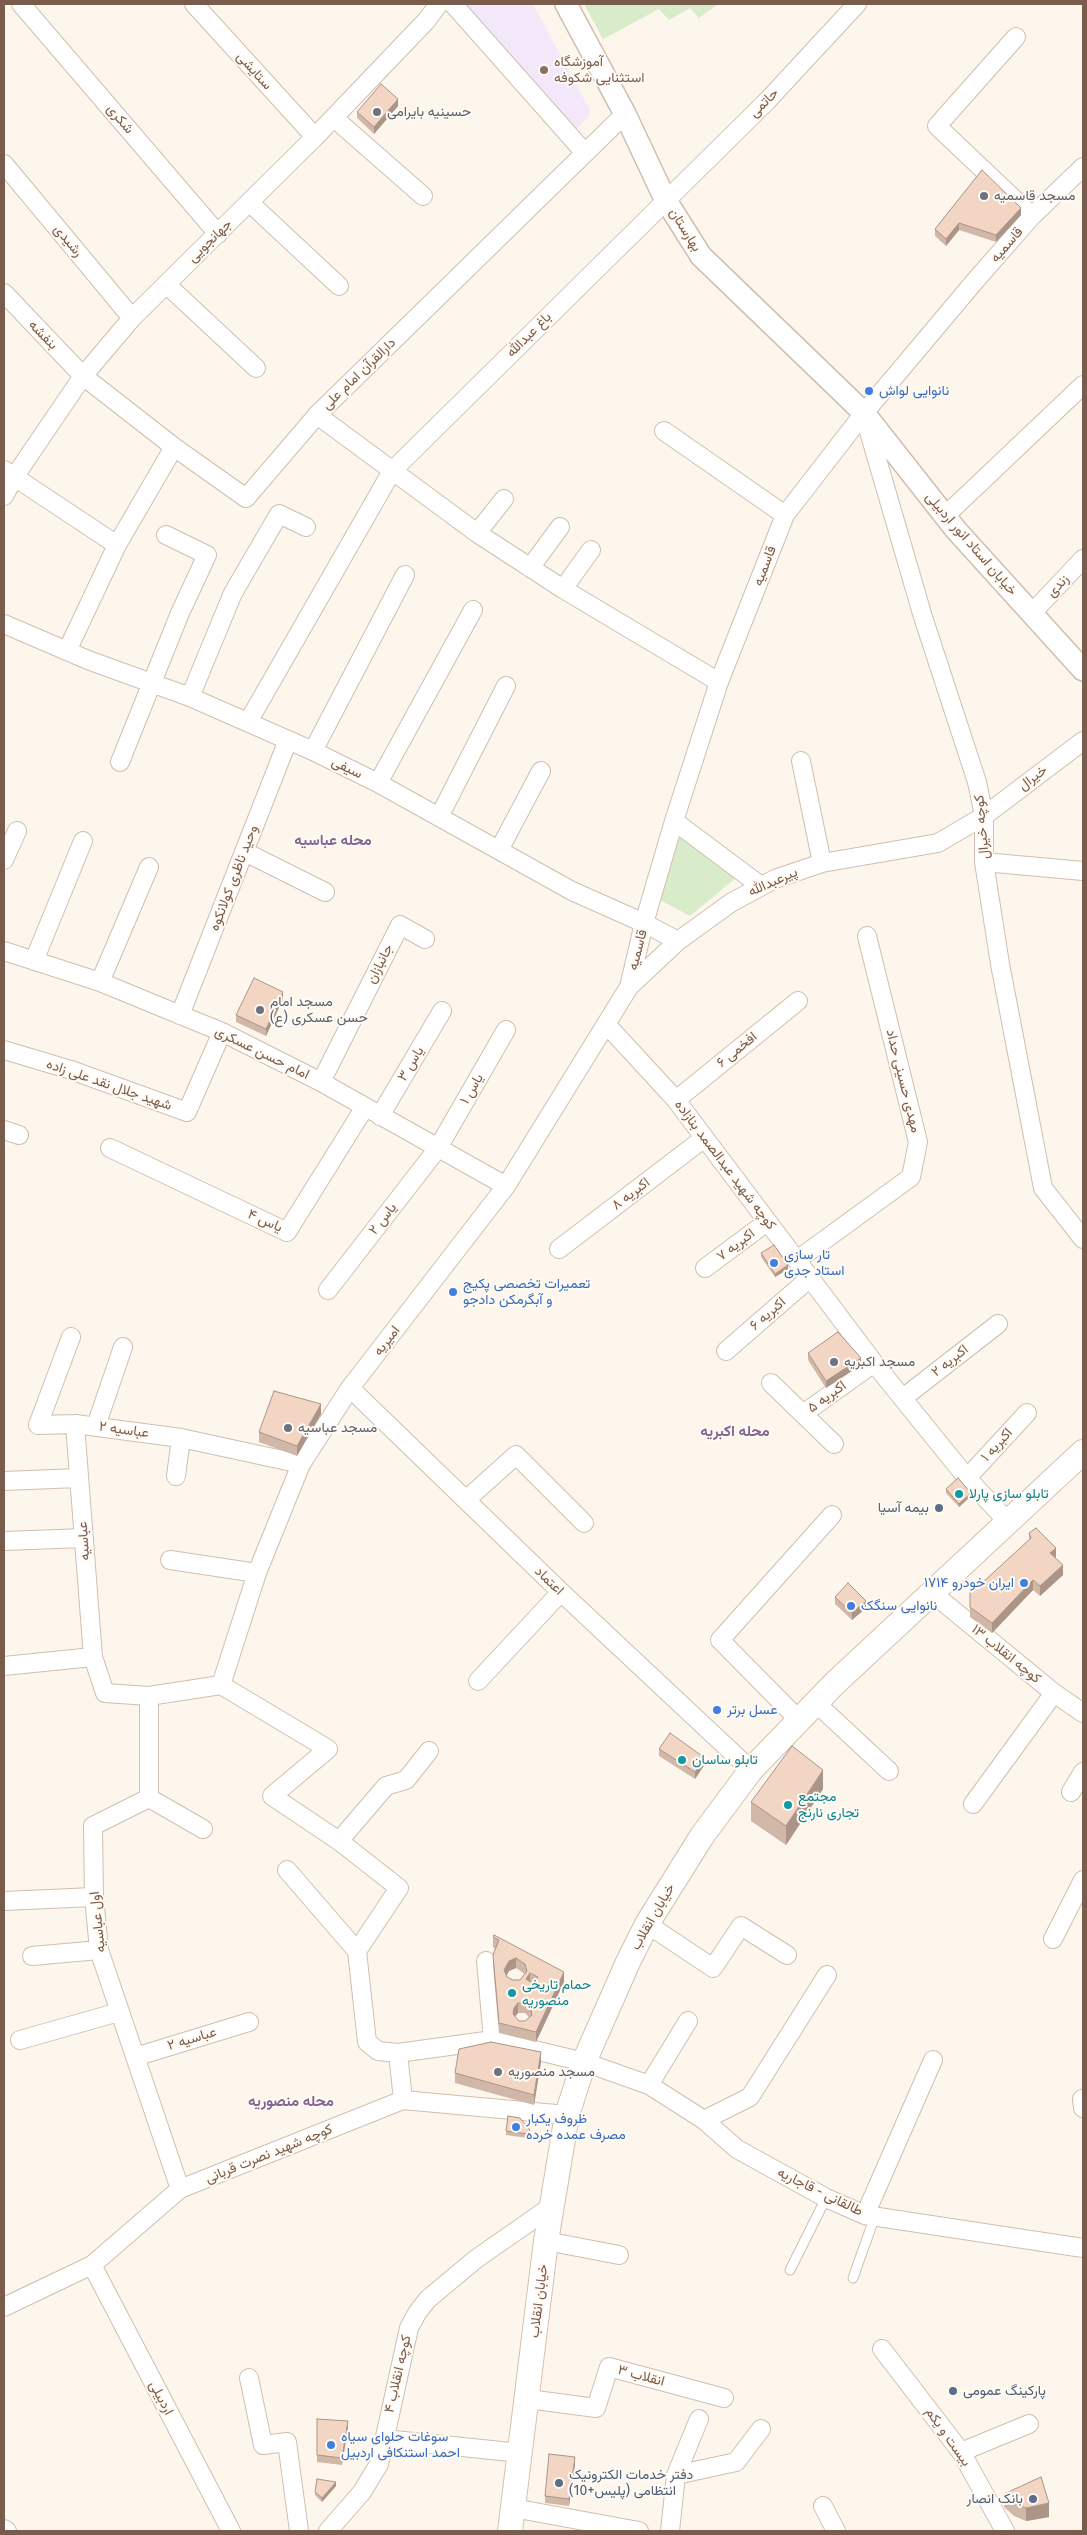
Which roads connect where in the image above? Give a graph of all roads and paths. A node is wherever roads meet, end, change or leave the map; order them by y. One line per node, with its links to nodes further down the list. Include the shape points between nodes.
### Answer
1 (22, 4): 18 (street, شکری)
2 (194, 4): 10 (street, ستایشی)
3 (439, 4): 9 (street, جهانجویی)
4 (453, 4): 11 (street)
5 (566, 4): 8 (street, بهارستان)
6 (857, 4): 15 (street, حاتمی, via 767,101)
7 (1016, 37): 17 (street, قاسمیه, via 937,126)
8 (625, 114): 11 (street, دارالقرآن امام علی); 15 (street, بهارستان)
9 (334, 118): 10 (street, جهانجویی); 14 (street)
10 (315, 138): 16 (street, جهانجویی)
11 (585, 154): 27 (street, دارالقرآن امام علی)
12 (4, 164): 22 (street, رشیدی)
13 (1083, 167): 17 (street, قاسمیه)
14 (423, 196)
15 (665, 199): 26 (street, بهارستان, via 701,256); 30 (street, باغ عبدالله)
16 (250, 203): 18 (street, جهانجویی); 20 (street)
17 (1032, 216): 26 (street, قاسمیه)
18 (218, 234): 19 (street, جهانجویی)
19 (166, 284): 22 (street, جهانجویی); 23 (street)
20 (339, 286)
21 (4, 293): 24 (street, بنفشه)
22 (132, 318): 24 (street, جهانجویی)
23 (256, 368)
24 (82, 376): 29 (street, دارالقرآن امام علی); 31 (street, جهانجویی)
25 (1083, 385): 35 (street)
26 (864, 413): 34 (street, قاسمیه); 35 (street, خیابان استاد انور اردبیلی); 63 (street, کوچه خیرال, via 923,618 977,782)
27 (317, 415): 29 (street, دارالقرآن امام علی, via 246,498); 30 (street)
28 (664, 431): 34 (street)
29 (174, 447): 40 (street)
30 (392, 471): 38 (street); 55 (street, باغ عبدالله)
31 (9, 473): 32 (street, جهانجویی); 40 (street)
32 (4, 496)
33 (504, 499): 38 (street)
34 (784, 515): 52 (street, قاسمیه)
35 (944, 516): 47 (street, خیابان استاد انور اردبیلی)
36 (306, 527): 54 (street, via 279,514 233,593)
37 (560, 527): 43 (street)
38 (477, 533): 43 (street)
39 (166, 535): 51 (street, via 207,555)
40 (117, 545): 49 (street)
41 (591, 550): 45 (street)
42 (1083, 559): 47 (street, زندی)
43 (530, 568): 45 (street)
44 (406, 576): 58 (street)
45 (563, 589): 52 (street)
46 (473, 610): 62 (street)
47 (1032, 613): 50 (street, خیابان استاد انور اردبیلی)
48 (4, 624): 49 (street, سیفی)
49 (67, 651): 51 (street, سیفی)
50 (1083, 670)
51 (152, 682): 54 (street, سیفی); 60 (street)
52 (719, 682): 65 (street, قاسمیه)
53 (506, 686): 64 (street)
54 (190, 697): 55 (street, سیفی)
55 (248, 722): 56 (street, سیفی)
56 (288, 740): 58 (street, سیفی); 69 (street, وحید ناظری کولانکوه)
57 (1083, 741): 63 (street, خیرال)
58 (313, 751): 62 (street, سیفی)
59 (800, 761): 72 (street)
60 (120, 762)
61 (541, 771): 68 (street)
62 (378, 783): 64 (street, سیفی)
63 (984, 816): 71 (street, کوچه خیرال); 72 (street, پیرعبدالله, via 938,843)
64 (439, 817): 68 (street, سیفی)
65 (674, 822): 75 (street); 77 (street, قاسمیه)
66 (17, 830): 70 (street)
67 (83, 841): 82 (street)
68 (499, 850): 77 (street, سیفی, via 572,890)
69 (244, 852): 76 (street); 87 (street, وحید ناظری کولانکوه)
70 (4, 860)
71 (984, 862): 74 (street); 100 (street, کوچه خیرال, via 1043,1188)
72 (822, 863): 75 (street, پیرعبدالله)
73 (149, 867): 83 (street)
74 (1083, 871)
75 (761, 886): 80 (street, پیرعبدالله, via 732,902)
76 (324, 892)
77 (644, 923): 80 (street, سیفی); 84 (street, قاسمیه)
78 (867, 936): 102 (street, مهدی حسینی حداد, via 918,1142 911,1177)
79 (425, 939): 92 (street, جانبازان, via 400,925)
80 (678, 941): 84 (street, پیرعبدالله)
81 (4, 951): 82 (street, امام حسن عسکری)
82 (34, 961): 83 (street, امام حسن عسکری)
83 (100, 982): 87 (street, امام حسن عسکری)
84 (629, 987): 88 (street, پیرعبدالله)
85 (798, 1001): 93 (street, افخمی ۶)
86 (442, 1011): 94 (street, یاس ۳)
87 (180, 1015): 90 (street, امام حسن عسکری)
88 (606, 1024): 93 (street, کوچه شهید عبدالصمد بنازاده); 98 (street, امیریه)
89 (506, 1030): 97 (street, یاس ۱)
90 (222, 1032): 91 (street, شهید جلال نقد علی زاده, via 187,1112 71,1070); 92 (street, امام حسن عسکری)
91 (4, 1050)
92 (321, 1082): 94 (street, امام حسن عسکری)
93 (676, 1100): 95 (street, کوچه شهید عبدالصمد بنازاده)
94 (373, 1111): 96 (street, یاس ۴, via 287,1232); 97 (street, امام حسن عسکری)
95 (703, 1138): 99 (street, کوچه شهید عبدالصمد بنازاده); 101 (street, اکبریه ۸)
96 (110, 1148)
97 (438, 1148): 98 (street, امام حسن عسکری); 105 (street, یاس ۲)
98 (506, 1186): 112 (street, امیریه)
99 (767, 1222): 102 (street, کوچه شهید عبدالصمد بنازاده); 103 (street, اکبریه ۷)
100 (1083, 1239)
101 (559, 1249)
102 (797, 1260): 104 (street, کوچه شهید عبدالصمد بنازاده)
103 (705, 1268)
104 (811, 1277): 109 (street, اکبریه ۶); 110 (street, کوچه شهید عبدالصمد بنازاده)
105 (328, 1290)
106 (998, 1324): 113 (street, اکبریه ۲)
107 (71, 1338): 116 (street, عباسیه ۲, via 38,1425)
108 (123, 1348): 117 (street)
109 (726, 1351)
110 (874, 1362): 113 (street, کوچه شهید عبدالصمد بنازاده); 115 (street, اکبریه ۵)
111 (771, 1383): 115 (street)
112 (350, 1388): 121 (street, امیریه); 126 (street, اعتماد)
113 (903, 1398): 124 (street, کوچه شهید عبدالصمد بنازاده)
114 (1026, 1412): 124 (street, اکبریه ۱)
115 (803, 1414): 119 (street)
116 (75, 1424): 117 (street, عباسیه ۲); 123 (street, عباسیه)
117 (96, 1426): 118 (street, عباسیه ۲)
118 (181, 1438): 121 (street, عباسیه ۲); 122 (street)
119 (834, 1444)
120 (1083, 1452): 128 (main road, خیابان انقلاب)
121 (301, 1464): 133 (street, امیریه)
122 (176, 1476)
123 (79, 1478): 125 (street); 130 (street, عباسیه)
124 (967, 1478): 128 (street, کوچه شهید عبدالصمد بنازاده)
125 (4, 1481)
126 (466, 1500): 129 (street, via 516,1455); 134 (street, اعتماد)
127 (832, 1515): 144 (street, via 720,1640)
128 (1007, 1521): 135 (main road, خیابان انقلاب)
129 (584, 1523)
130 (84, 1538): 131 (street); 136 (street, عباسیه)
131 (4, 1541)
132 (170, 1560): 133 (street)
133 (257, 1573): 139 (street, امیریه)
134 (561, 1592): 138 (street); 146 (street, اعتماد)
135 (931, 1592): 140 (street, کوچه انقلاب ۱۳); 142 (main road, خیابان انقلاب)
136 (93, 1657): 137 (street); 141 (street, عباسیه, via 105,1693)
137 (4, 1666)
138 (478, 1681)
139 (221, 1685): 141 (street, عباسیه); 153 (street, via 328,1749 272,1796)
140 (1054, 1693): 143 (street, کوچه انقلاب ۱۳); 151 (street)
141 (149, 1696): 150 (street)
142 (816, 1703): 144 (main road, خیابان انقلاب); 147 (street)
143 (1083, 1713)
144 (800, 1720): 146 (main road, خیابان انقلاب)
145 (430, 1751): 153 (street, via 406,1780 386,1786)
146 (751, 1770): 158 (main road, خیابان انقلاب, via 702,1836)
147 (889, 1771)
148 (1083, 1772): 149 (street)
149 (1071, 1792)
150 (149, 1798): 152 (street); 156 (street, اول عباسیه, via 93,1826)
151 (973, 1804)
152 (203, 1828)
153 (339, 1841): 161 (street, via 399,1888)
154 (287, 1870): 161 (street)
155 (1083, 1880): 159 (street)
156 (94, 1897): 157 (street); 160 (street, اول عباسیه)
157 (4, 1901)
158 (648, 1924): 162 (street, via 712,1968 741,1926); 174 (main road, خیابان انقلاب)
159 (1053, 1940)
160 (98, 1950): 163 (street); 166 (street, اول عباسیه)
161 (357, 1951): 171 (street, via 367,2042 378,2051)
162 (786, 1955)
163 (32, 1956)
164 (486, 1961): 170 (street)
165 (827, 1975): 178 (street, via 750,2097)
166 (119, 2012): 169 (street); 172 (street, اول عباسیه)
167 (688, 2021): 175 (street)
168 (250, 2022): 172 (street, عباسیه ۲)
169 (20, 2040)
170 (493, 2040): 171 (street); 174 (street, طالقانی - قاجاریه)
171 (398, 2053): 176 (street)
172 (135, 2057): 179 (street, اول عباسیه)
173 (933, 2060): 182 (street)
174 (584, 2062): 175 (street, طالقانی - قاجاریه); 177 (main road, خیابان انقلاب)
175 (649, 2085): 178 (street, طالقانی - قاجاریه)
176 (403, 2100): 177 (street, کوچه شهید نصرت قربانی); 179 (street, کوچه شهید نصرت قربانی)
177 (567, 2115): 181 (main road, خیابان انقلاب)
178 (704, 2120): 180 (street, طالقانی - قاجاریه, via 737,2149)
179 (180, 2189): 186 (street, کوچه شهید نصرت قربانی)
180 (826, 2198): 182 (street, طالقانی - قاجاریه); 187 (lane)
181 (552, 2206): 183 (main road, خیابان انقلاب); 197 (street, کوچه انقلاب ۴, via 476,2259 428,2299 417,2313 408,2328)
182 (870, 2215): 184 (street, طالقانی - قاجاریه); 188 (lane)
183 (546, 2241): 185 (street); 193 (main road, خیابان انقلاب)
184 (1083, 2248)
185 (619, 2255)
186 (92, 2265): 189 (street, کوچه شهید نصرت قربانی); 205 (street, اردبیلی)
187 (790, 2270)
188 (853, 2278)
189 (4, 2307)
190 (882, 2349): 198 (street, بیست و یکم)
191 (249, 2378): 206 (street, via 263,2445 287,2442)
192 (724, 2398): 193 (street, انقلاب ۳, via 609,2367 596,2408)
193 (528, 2400): 199 (main road, خیابان انقلاب)
194 (699, 2419): 200 (street)
195 (1029, 2424): 198 (street)
196 (761, 2429): 200 (street, via 736,2462)
197 (384, 2439): 199 (street); 207 (street, کوچه انقلاب ۴, via 379,2464 362,2492)
198 (961, 2452): 212 (street, بیست و یکم)
199 (521, 2453): 202 (main road, خیابان انقلاب)
200 (676, 2476): 210 (street)
201 (823, 2506): 211 (street)
202 (513, 2508): 208 (main road, خیابان انقلاب); 209 (street)
203 (4, 2529): 204 (street)
204 (7, 2531)
205 (231, 2531)
206 (299, 2531)
207 (328, 2531)
208 (510, 2531)
209 (638, 2531)
210 (670, 2531)
211 (836, 2531)
212 (1004, 2531)

